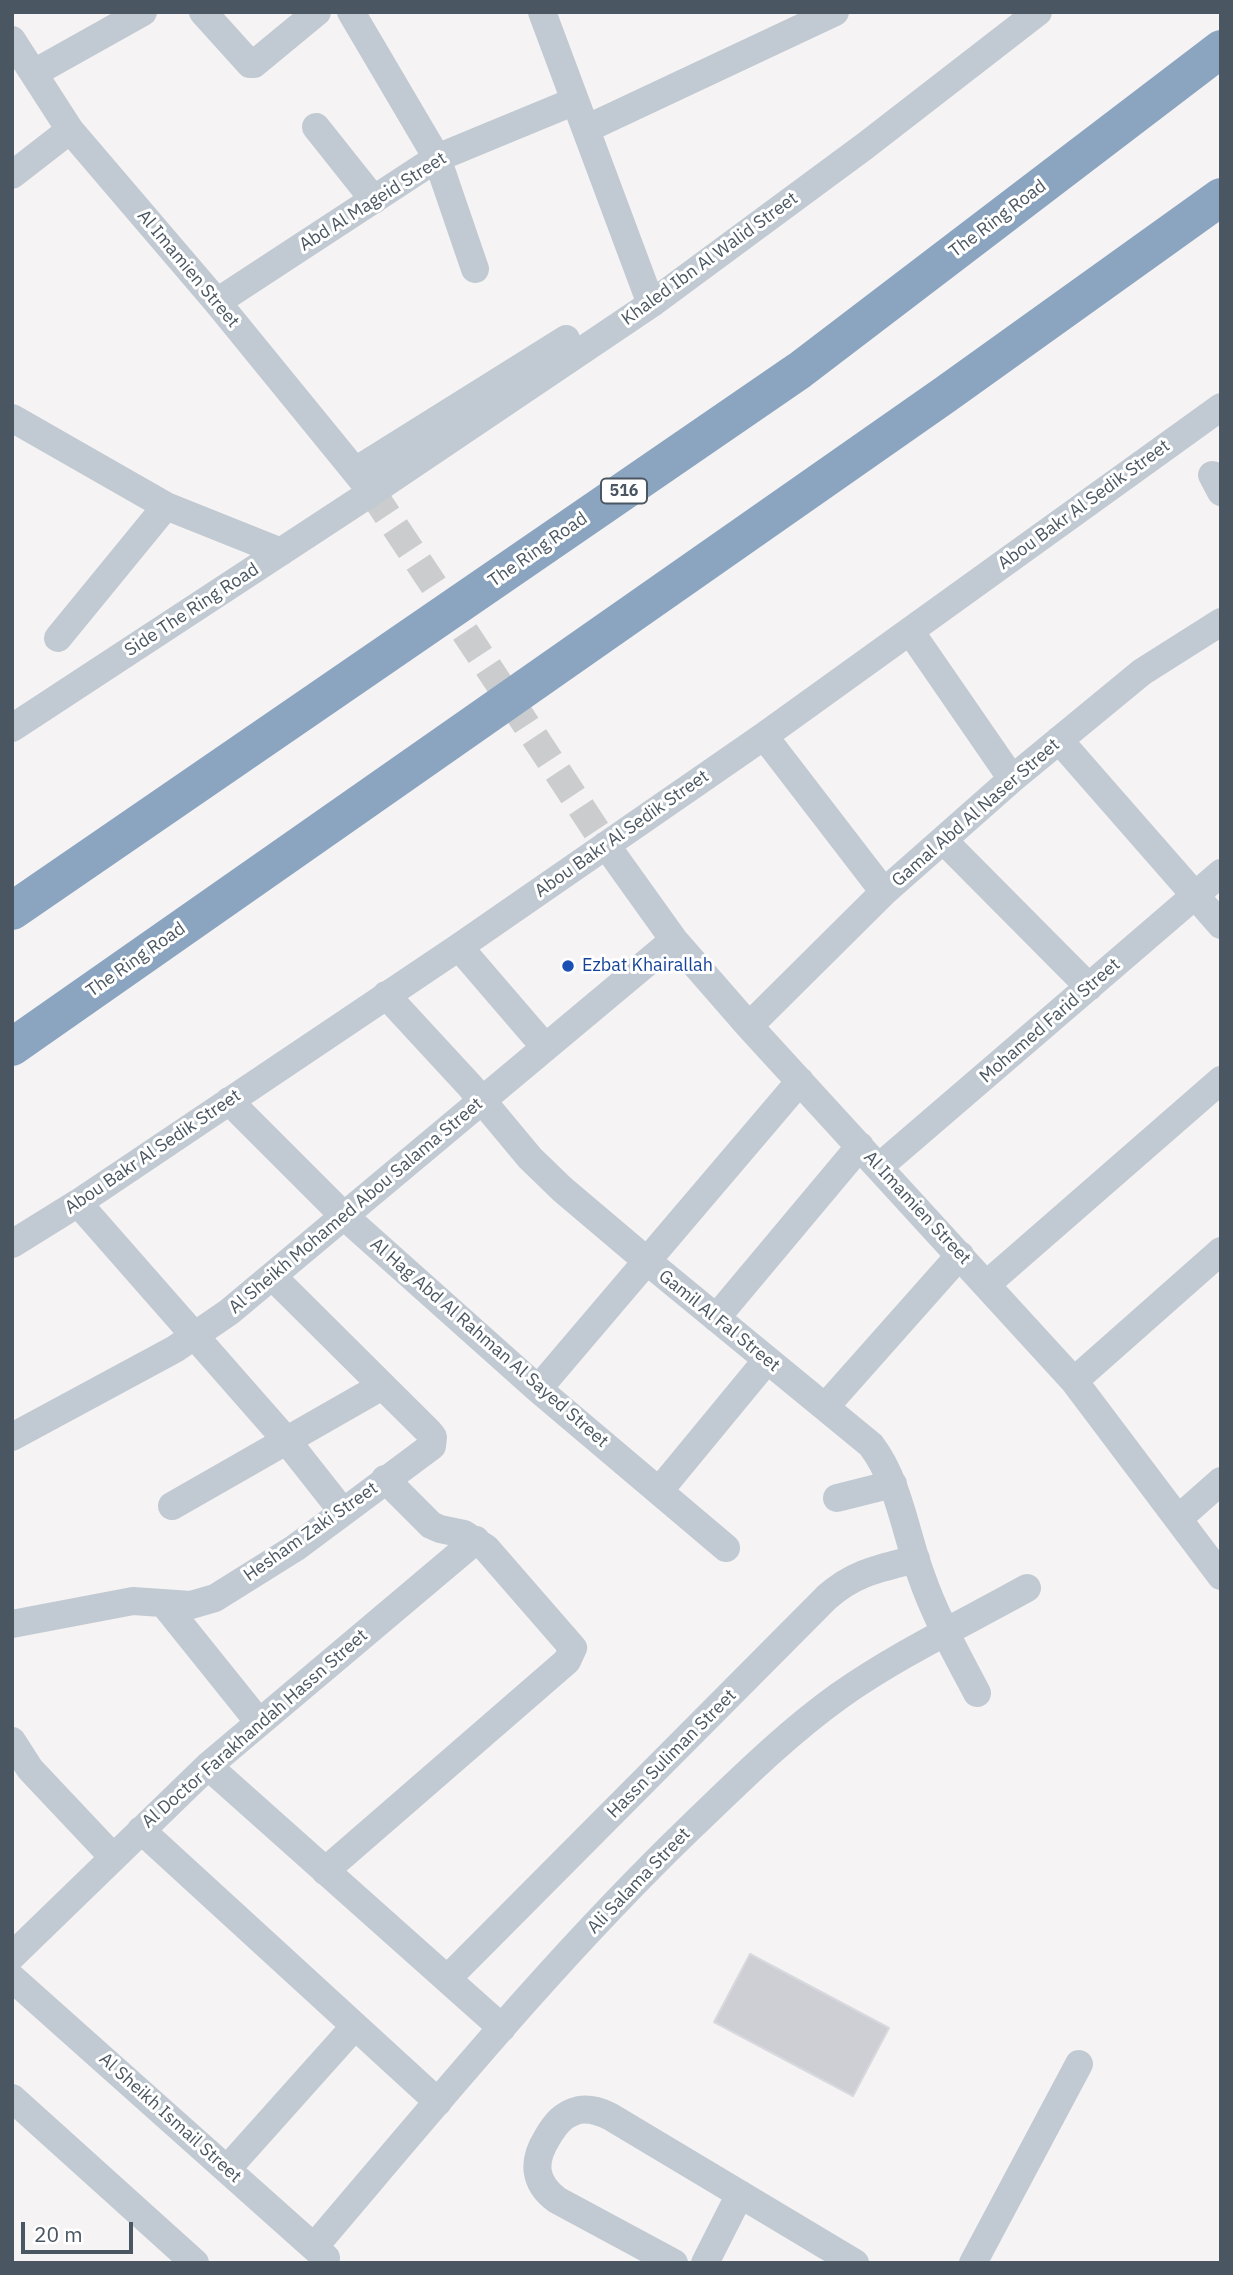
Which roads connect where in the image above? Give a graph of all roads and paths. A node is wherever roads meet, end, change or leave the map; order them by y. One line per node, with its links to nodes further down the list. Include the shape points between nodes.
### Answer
1 (144, 12): 10 (street)
2 (203, 12): 3 (street, via 250,64)
3 (317, 12)
4 (351, 12): 15 (street)
5 (542, 12): 11 (street)
6 (835, 12): 13 (street)
7 (1038, 12): 20 (street, Khaled Ibn Al Walid Street, via 864,146)
8 (12, 40): 10 (street, Al Imamien Street)
9 (1221, 49): 39 (highway, The Ring Road / 516, via 800,370)
10 (34, 73): 14 (street, Al Imamien Street)
11 (575, 101): 13 (street); 15 (street, Abd Al Mageid Street)
12 (316, 127): 18 (street)
13 (586, 129): 20 (street)
14 (70, 130): 16 (street); 21 (street, Al Imamien Street)
15 (437, 158): 18 (street, Abd Al Mageid Street); 19 (street)
16 (12, 176)
17 (1221, 197): 46 (highway, The Ring Road)
18 (374, 200): 21 (street, Abd Al Mageid Street)
19 (475, 269)
20 (649, 297): 24 (street, Khaled Ibn Al Walid Street)
21 (217, 302): 24 (street, Al Imamien Street)
22 (1221, 407): 28 (street, Abou Bakr Al Sedik Street)
23 (12, 418): 25 (street)
24 (363, 482): 26 (street, Side The Ring Road)
25 (166, 506): 26 (street); 29 (street)
26 (281, 552): 30 (street, Side The Ring Road)
27 (1221, 622): 32 (street, Gamal Abd Al Naser Street, via 1142,672)
28 (910, 631): 31 (street, Abou Bakr Al Sedik Street); 33 (street)
29 (58, 638)
30 (12, 728)
31 (764, 736): 35 (street, Abou Bakr Al Sedik Street); 37 (street)
32 (1059, 740): 33 (street, Gamal Abd Al Naser Street); 38 (street)
33 (1012, 779): 34 (street, Gamal Abd Al Naser Street)
34 (943, 840): 37 (street, Gamal Abd Al Naser Street); 43 (street)
35 (606, 845): 41 (street, Al Imamien Street); 42 (street, Abou Bakr Al Sedik Street)
36 (1221, 873): 38 (street, Mohamed Farid Street)
37 (884, 892): 45 (street, Gamal Abd Al Naser Street)
38 (1196, 896): 40 (street); 43 (street, Mohamed Farid Street)
39 (12, 911)
40 (1221, 925)
41 (674, 940): 45 (street, Al Imamien Street); 47 (street, Al Sheikh Mohamed Abou Salama Street)
42 (459, 947): 44 (street, Abou Bakr Al Sedik Street); 47 (street)
43 (1089, 987): 53 (street, Mohamed Farid Street)
44 (386, 995): 50 (street, Gamil Al Fal Street); 51 (street, Abou Bakr Al Sedik Street)
45 (749, 1026): 49 (street, Al Imamien Street)
46 (12, 1047)
47 (545, 1048): 50 (street, Al Sheikh Mohamed Abou Salama Street)
48 (1221, 1080): 61 (street)
49 (800, 1081): 52 (street, Al Imamien Street); 59 (street)
50 (483, 1100): 55 (street, Al Sheikh Mohamed Abou Salama Street); 59 (street, Gamil Al Fal Street, via 554,1181)
51 (229, 1101): 54 (street, Abou Bakr Al Sedik Street); 55 (street, Al Hag Abd Al Rahman Al Sayed Street)
52 (860, 1146): 53 (street, Al Imamien Street); 62 (street)
53 (879, 1167): 58 (street, Al Imamien Street)
54 (78, 1203): 56 (street, Abou Bakr Al Sedik Street); 63 (street)
55 (343, 1215): 60 (street, Al Sheikh Mohamed Abou Salama Street); 67 (street, Al Hag Abd Al Rahman Al Sayed Street)
56 (12, 1244)
57 (1221, 1251): 65 (street)
58 (960, 1255): 61 (street, Al Imamien Street); 68 (street)
59 (647, 1261): 62 (street, Gamil Al Fal Street); 67 (street)
60 (272, 1276): 63 (street, Al Sheikh Mohamed Abou Salama Street); 66 (street)
61 (987, 1284): 65 (street, Al Imamien Street)
62 (716, 1318): 64 (street, Gamil Al Fal Street)
63 (194, 1337): 69 (street, Al Sheikh Mohamed Abou Salama Street); 70 (street)
64 (767, 1360): 68 (street, Gamil Al Fal Street); 74 (street)
65 (1074, 1381): 78 (street, Al Imamien Street)
66 (382, 1386): 70 (street); 71 (street, Hesham Zaki Street, via 433,1440 426,1451)
67 (538, 1389): 74 (street, Al Hag Abd Al Rahman Al Sayed Street)
68 (825, 1406): 73 (street, Gamil Al Fal Street, via 870,1444)
69 (12, 1437)
70 (287, 1440): 76 (street); 77 (street)
71 (385, 1479): 77 (street, Hesham Zaki Street); 79 (street, via 431,1525)
72 (1221, 1481): 78 (street)
73 (893, 1484): 75 (street); 81 (street, Gamil Al Fal Street)
74 (659, 1491): 80 (street, Al Hag Abd Al Rahman Al Sayed Street)
75 (837, 1498)
76 (172, 1506)
77 (342, 1512): 84 (street, Hesham Zaki Street, via 215,1598 191,1605)
78 (1178, 1519): 82 (street, Al Imamien Street)
79 (476, 1540): 88 (street, Al Doctor Farakhandah Hassn Street); 93 (street, via 573,1648 567,1661)
80 (726, 1548)
81 (916, 1559): 86 (street, Gamil Al Fal Street); 96 (street, Hassn Suliman Street, via 861,1573 833,1591)
82 (1221, 1576)
83 (1027, 1588): 86 (street, Ali Salama Street)
84 (164, 1604): 85 (street, Hesham Zaki Street, via 133,1601); 88 (street)
85 (12, 1624)
86 (946, 1632): 87 (street, Gamil Al Fal Street); 98 (street, Ali Salama Street, via 837,1697 737,1783 651,1866)
87 (976, 1693)
88 (258, 1721): 90 (street, Al Doctor Farakhandah Hassn Street)
89 (13, 1745): 92 (street)
90 (208, 1766): 91 (street, Al Doctor Farakhandah Hassn Street); 93 (street)
91 (141, 1830): 92 (street, Al Doctor Farakhandah Hassn Street); 97 (street)
92 (113, 1857): 94 (street, Al Doctor Farakhandah Hassn Street)
93 (325, 1871): 96 (street)
94 (12, 1956)
95 (12, 1978): 102 (street, Al Sheikh Ismail Street)
96 (447, 1979): 98 (street)
97 (355, 2026): 101 (street); 102 (street)
98 (502, 2028): 101 (street, Ali Salama Street)
99 (1079, 2064): 109 (street)
100 (12, 2098): 105 (street)
101 (438, 2102): 104 (street, Ali Salama Street)
102 (228, 2168): 104 (street, Al Sheikh Ismail Street)
103 (740, 2194): 106 (street, via 597,2110 582,2109 555,2124 538,2151 537,2165 546,2191); 107 (street); 108 (street)
104 (321, 2253)
105 (195, 2263)
106 (674, 2263)
107 (705, 2263)
108 (855, 2263)
109 (972, 2263)

